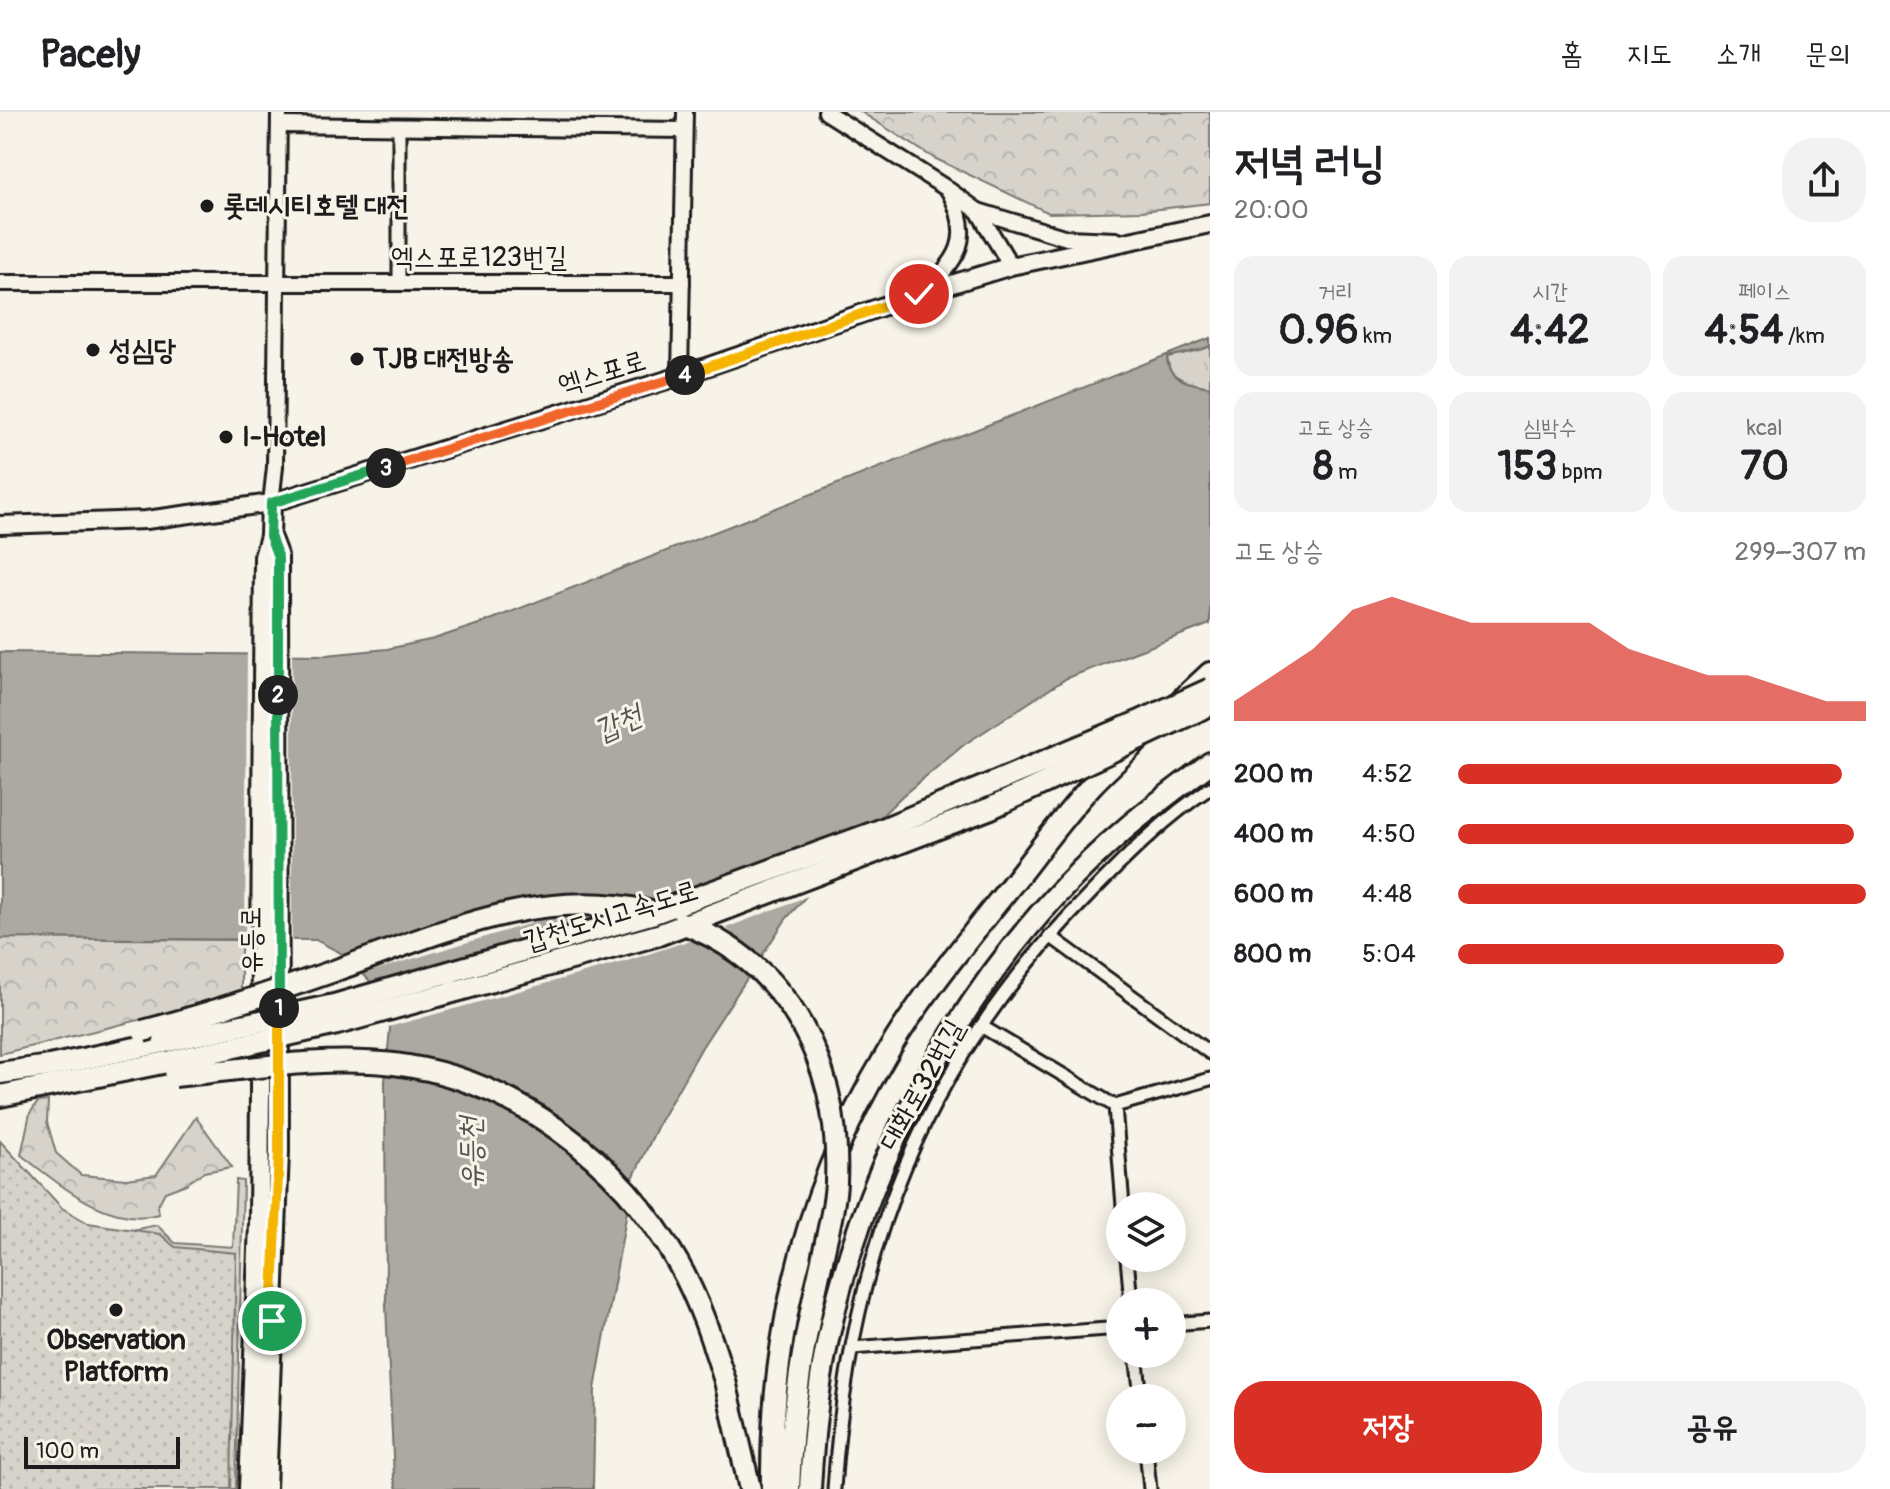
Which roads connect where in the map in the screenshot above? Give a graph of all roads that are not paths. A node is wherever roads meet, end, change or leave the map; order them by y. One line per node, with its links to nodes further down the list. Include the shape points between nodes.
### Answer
1 (685, 112): 5 (street)
2 (826, 112): 6 (street)
3 (279, 118): 4 (street); 11 (street)
4 (399, 126): 5 (street); 14 (street)
5 (684, 130): 13 (street)
6 (946, 188): 7 (street); 15 (street, via 962,219 962,239 943,274)
7 (978, 211): 9 (street, via 1067,238); 10 (street)
8 (1210, 224): 9 (main road, 엑스포로)
9 (1125, 240): 10 (main road, 엑스포로)
10 (1011, 266): 15 (main road, 엑스포로)
11 (276, 281): 12 (street, 엑스포로123번길); 14 (street, 엑스포로123번길); 17 (street)
12 (0, 283)
13 (682, 283): 14 (street, 엑스포로123번길); 16 (street)
14 (399, 284)
15 (919, 294): 16 (main road, 엑스포로)
16 (680, 376): 17 (main road, 엑스포로)
17 (271, 503): 18 (main road, 엑스포로, via 146,520); 32 (main road, 유등로, bridge, via 264,557)
18 (0, 525)
19 (1210, 673): 42 (highway, via 1092,786 918,1006 857,1105 822,1186 792,1285 775,1390)
20 (1210, 689): 27 (highway, 갑천도시고속도로, bridge, via 878,831 651,914 334,1005)
21 (1210, 705): 27 (highway, 갑천도시고속도로, bridge, via 991,808 658,935 337,1024)
22 (1210, 763): 44 (highway, via 1122,831 1046,909 987,983 932,1066 889,1151 843,1277 824,1360)
23 (1210, 788): 24 (street, 대화로32번길, via 1134,849)
24 (1050, 936): 25 (street, 대화로32번길); 26 (street)
25 (981, 1026): 31 (street); 37 (street, 대화로32번길, via 938,1094 900,1175 872,1258)
26 (1210, 1053)
27 (170, 1059): 28 (highway, 갑천도시고속도로); 30 (highway, 갑천도시고속도로); 41 (highway, bridge, via 394,1064 474,1084 566,1136 648,1217 679,1265 703,1314 725,1381)
28 (4, 1072): 43 (highway, bridge, via 227,1009 426,938 526,909 619,904 700,930 746,959 788,1003 819,1057 833,1106 834,1201 797,1385)
29 (1210, 1079): 31 (street)
30 (6, 1094)
31 (1115, 1106): 33 (street)
32 (269, 1151): 39 (main road, 유등로, via 259,1182); 40 (main road, 유등로, via 275,1222)
33 (1122, 1192)
34 (1210, 1321): 35 (street)
35 (1186, 1323)
36 (1106, 1329): 37 (street)
37 (852, 1348): 45 (street, 대화로32번길)
38 (1147, 1464): 46 (street)
39 (249, 1489)
40 (266, 1489)
41 (750, 1489)
42 (772, 1489)
43 (789, 1489)
44 (810, 1489)
45 (834, 1489)
46 (1150, 1489)

